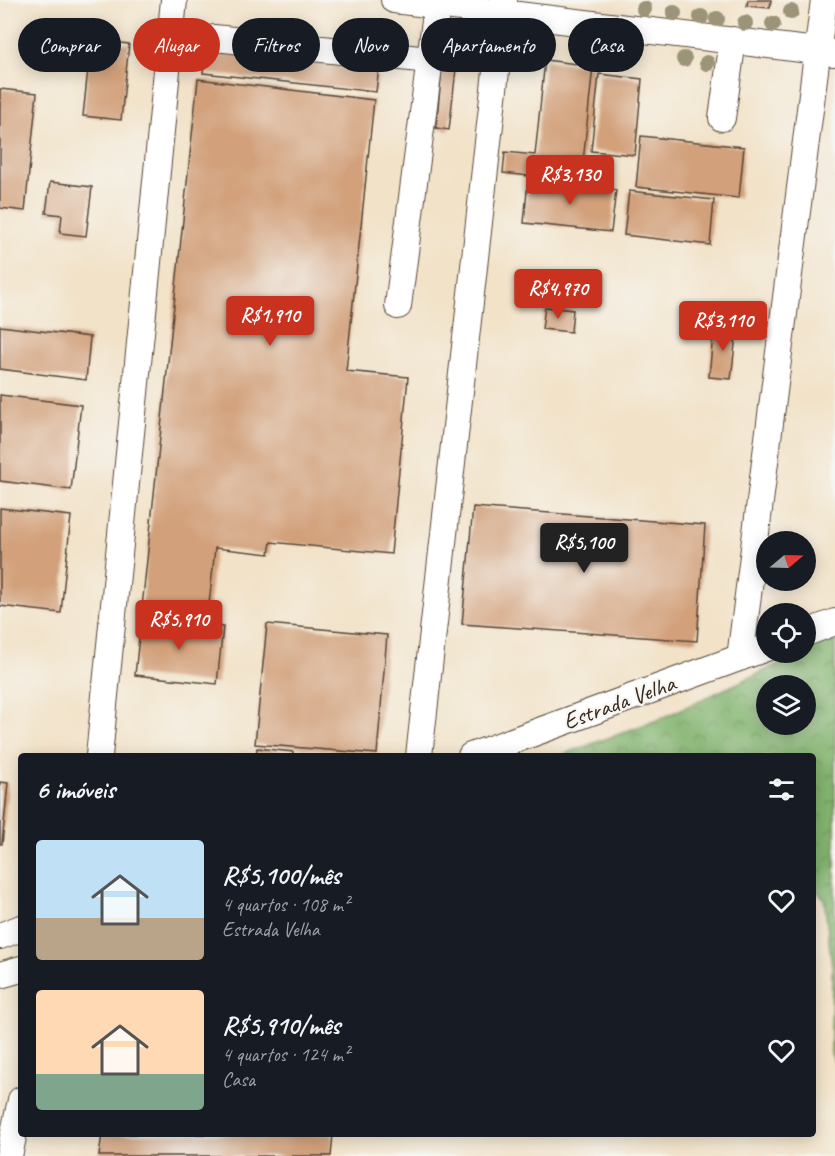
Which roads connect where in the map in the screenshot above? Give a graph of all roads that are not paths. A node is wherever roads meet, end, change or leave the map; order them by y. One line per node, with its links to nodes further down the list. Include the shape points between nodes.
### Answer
1 (174, 0): 18 (street)
2 (394, 0): 4 (street)
3 (824, 0): 9 (street)
4 (437, 5): 5 (street); 6 (street)
5 (504, 6): 8 (street); 19 (street)
6 (435, 18)
7 (220, 39): 10 (street)
8 (734, 40): 9 (street); 12 (street)
9 (827, 52): 17 (street)
10 (421, 59)
11 (428, 72): 13 (street)
12 (722, 118)
13 (398, 306)
14 (835, 622): 15 (street)
15 (816, 629)
16 (756, 652): 17 (street, Estrada Velha)
17 (740, 658): 20 (street, Estrada Velha)
18 (99, 753)
19 (419, 753)
20 (479, 753)
21 (18, 929): 22 (street)
22 (0, 936)
23 (18, 970): 24 (street)
24 (0, 975)
25 (18, 1114): 26 (street)
26 (9, 1156)

